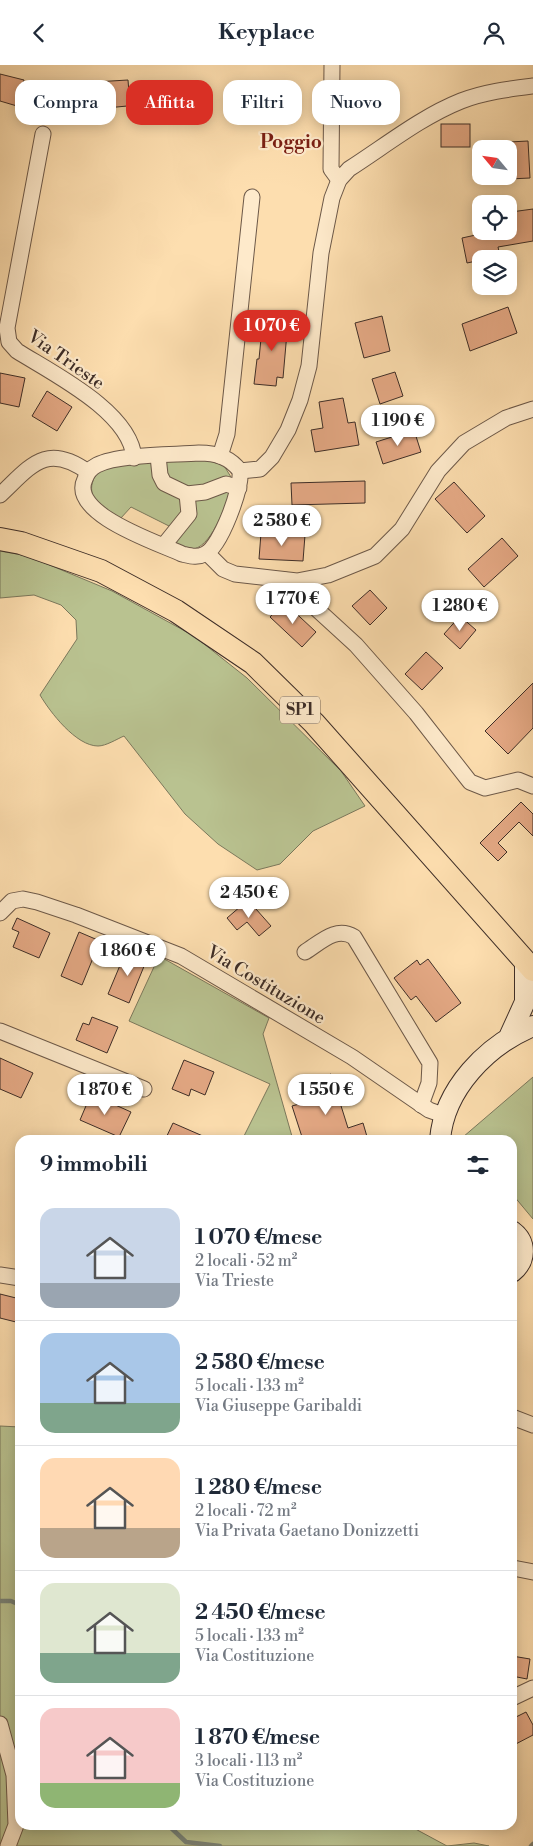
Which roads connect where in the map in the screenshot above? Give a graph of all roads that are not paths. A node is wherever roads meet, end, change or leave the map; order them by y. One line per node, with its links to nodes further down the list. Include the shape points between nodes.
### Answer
1 (332, 65): 4 (street, via 331,169)
2 (533, 85): 4 (street, via 462,101 349,169)
3 (43, 134): 9 (street, Via Trieste, via 7,328 9,342 17,351 89,397 119,422 128,437)
4 (339, 180): 10 (street, via 321,253 310,366 300,400 272,457 260,469)
5 (252, 197): 8 (street, via 227,434)
6 (533, 409): 18 (street, via 506,418 464,443 438,471 402,529 375,555 328,575 297,581)
7 (158, 456): 8 (street, via 199,453); 9 (street); 13 (street, via 164,483)
8 (220, 456): 10 (street, via 235,464)
9 (134, 458): 11 (street, via 106,461)
10 (240, 471): 12 (street)
11 (88, 472): 14 (street, via 71,460 59,457 46,459); 16 (street, via 83,483 83,496 88,505 106,519)
12 (239, 488): 13 (street, via 226,484 205,492); 17 (street, via 216,543)
13 (187, 494): 16 (street, via 189,513)
14 (0, 495)
15 (0, 539): 22 (main road, SP1, via 21,543 101,571 176,611 253,663 314,723)
16 (164, 545): 17 (street, via 194,557)
17 (207, 553): 18 (street, via 223,569 235,574)
18 (285, 579): 19 (street, via 356,645 416,713 470,782 485,788 518,779)
19 (533, 786)
20 (0, 913): 27 (street, Via Costituzione, via 12,901 37,902 181,956 352,1057)
21 (306, 952): 27 (street, via 336,932 346,932 354,937 430,1063 429,1083)
22 (529, 966): 25 (main road, via 525,1001)
23 (533, 1026): 25 (main road)
24 (0, 1031): 26 (street)
25 (510, 1035): 28 (main road, via 475,1067 455,1091)
26 (144, 1089)
27 (421, 1105): 28 (street, Via Costituzione)
28 (443, 1115): 29 (main road)
29 (441, 1135)
30 (523, 1242): 31 (main road, via 521,1262)
31 (517, 1266)
32 (0, 1275): 33 (street)
33 (15, 1278)
34 (517, 1419): 35 (street)
35 (533, 1425)
36 (517, 1569): 37 (street)
37 (533, 1572)
38 (533, 1688): 39 (street)
39 (517, 1696)
40 (0, 1723): 41 (street, via 14,1775)
41 (15, 1800)
42 (15, 1828): 43 (street)
43 (8, 1846)

